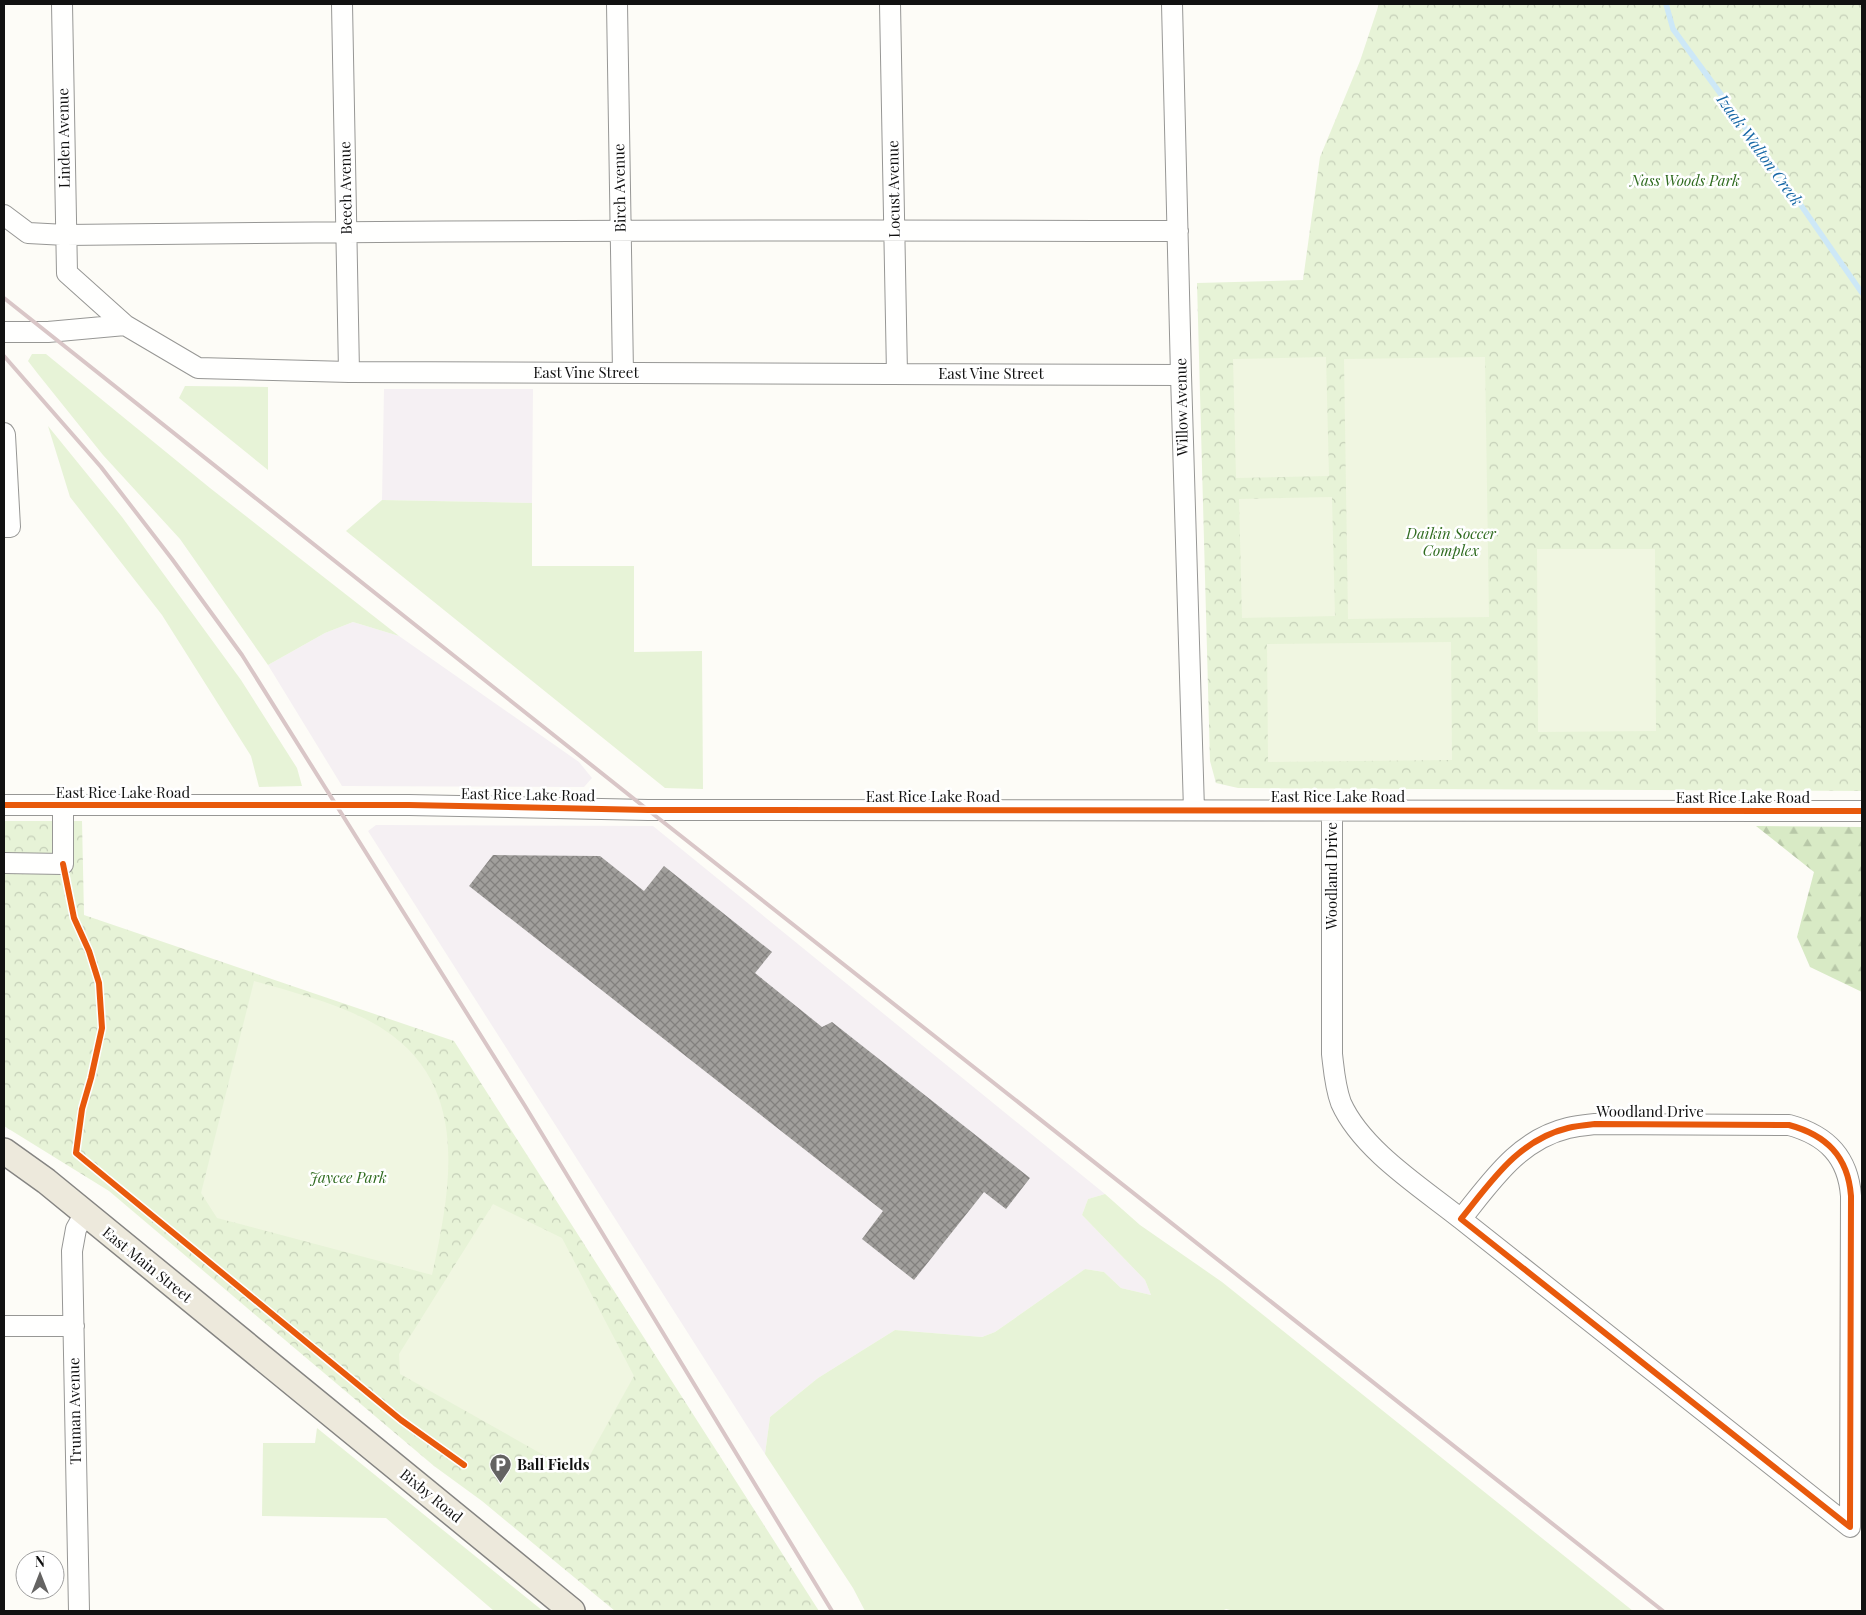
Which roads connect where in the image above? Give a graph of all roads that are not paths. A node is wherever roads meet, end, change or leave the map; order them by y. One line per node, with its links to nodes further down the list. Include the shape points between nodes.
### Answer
1 (62, 4): 11 (street, Linden Avenue)
2 (342, 4): 9 (street, Beech Avenue)
3 (616, 4): 7 (street, Birch Avenue)
4 (890, 4): 8 (street, Locust Avenue)
5 (1172, 4): 10 (street, Willow Avenue)
6 (4, 215): 11 (street, via 28,233)
7 (621, 230): 8 (street); 9 (street); 16 (street, Birch Avenue)
8 (894, 230): 10 (street); 17 (street, Locust Avenue)
9 (347, 231): 11 (street); 15 (street, Beech Avenue)
10 (1178, 231): 18 (street, Willow Avenue)
11 (66, 235): 12 (street, Linden Avenue)
12 (67, 273): 13 (street, East Vine Street)
13 (125, 325): 14 (street, via 48,332); 15 (street, East Vine Street, via 198,368)
14 (4, 332)
15 (349, 372): 16 (street, East Vine Street)
16 (623, 373): 17 (street, East Vine Street)
17 (897, 374): 18 (street, East Vine Street)
18 (1181, 375): 23 (street, Willow Avenue)
19 (4, 433): 20 (street, via 10,527)
20 (4, 527)
21 (4, 805): 22 (street, East Rice Lake Road)
22 (63, 806): 23 (street, East Rice Lake Road); 26 (street, via 63,864)
23 (1194, 810): 24 (street, East Rice Lake Road)
24 (1332, 810): 25 (street, East Rice Lake Road); 29 (street, Woodland Drive, via 1334,1081 1351,1122 1365,1140)
25 (1862, 811)
26 (4, 863)
27 (4, 1151): 28 (main road, East Main Street)
28 (85, 1213): 31 (street, Truman Avenue, via 76,1229 72,1251); 32 (main road, East Main Street)
29 (1461, 1219): 29 (street, Woodland Drive, via 1506,1163 1527,1146 1568,1128 1595,1124 1789,1125 1822,1138 1836,1152 1850,1190 1850,1527)
30 (4, 1326): 31 (street)
31 (74, 1326): 33 (street, Truman Avenue)
32 (289, 1381): 34 (main road, Bixby Road)
33 (79, 1611)
34 (572, 1611)

